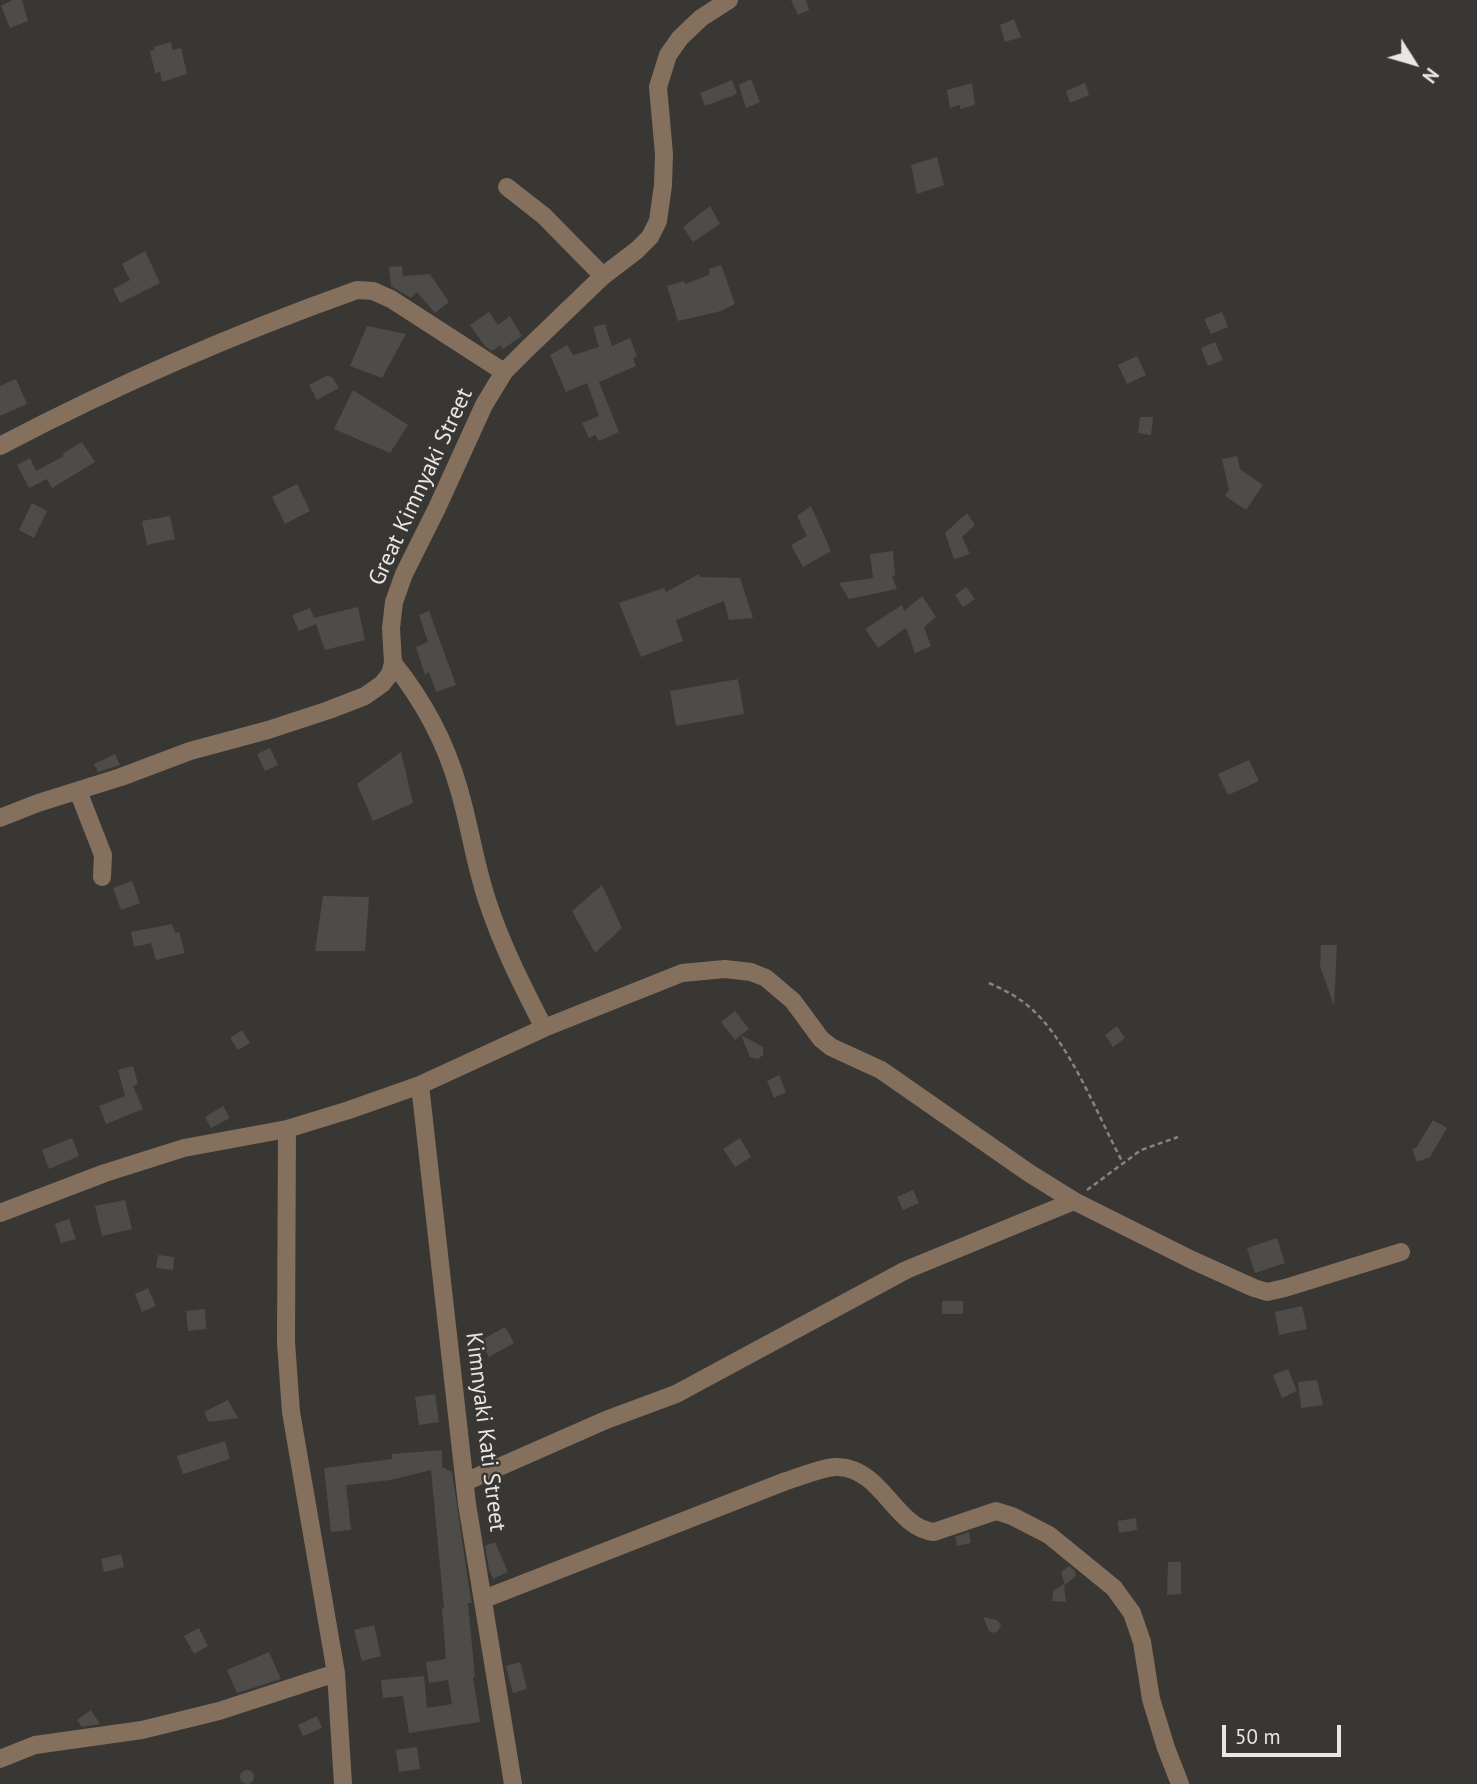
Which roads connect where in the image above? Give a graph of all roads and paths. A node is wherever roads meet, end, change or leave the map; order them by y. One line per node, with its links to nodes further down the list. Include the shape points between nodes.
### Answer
1 (729, 0): 3 (street, Great Kimnyaki Street, via 702,18 668,55 658,87 664,154 657,221 650,237)
2 (507, 187): 3 (street, via 559,230)
3 (603, 276): 4 (street, Great Kimnyaki Street)
4 (505, 372): 5 (street, via 391,299 357,290 246,332); 6 (street, Great Kimnyaki Street, via 484,405 404,574 394,602)
5 (0, 446)
6 (393, 663): 7 (street, via 382,684 365,696); 11 (street, via 433,722 457,783 488,905)
7 (78, 791): 8 (street); 9 (street, via 101,847)
8 (0, 818)
9 (102, 877)
10 (989, 983): 15 (path, via 1028,1006 1053,1034)
11 (544, 1028): 12 (street); 16 (street, via 682,973 751,972 780,988 831,1047 881,1070)
12 (420, 1085): 13 (street); 19 (street, Kimnyaki Kati Street)
13 (286, 1129): 17 (street, via 184,1149); 21 (street, via 286,1342 291,1412)
14 (1178, 1137): 15 (path, via 1149,1146)
15 (1123, 1163): 16 (path)
16 (1074, 1201): 18 (street, via 1267,1292); 19 (street, via 906,1270 676,1394)
17 (0, 1213)
18 (1401, 1252)
19 (465, 1482): 20 (street, Kimnyaki Kati Street)
20 (484, 1599): 24 (street, Kimnyaki Kati Street); 25 (street, via 786,1481 837,1466 859,1472 879,1486 923,1531 934,1532 996,1511 1049,1535 1114,1588 1132,1614 1142,1642 1151,1699)
21 (336, 1673): 22 (street, via 219,1711 142,1730 35,1745); 23 (street)
22 (0, 1759)
23 (343, 1784)
24 (513, 1784)
25 (1180, 1784)

